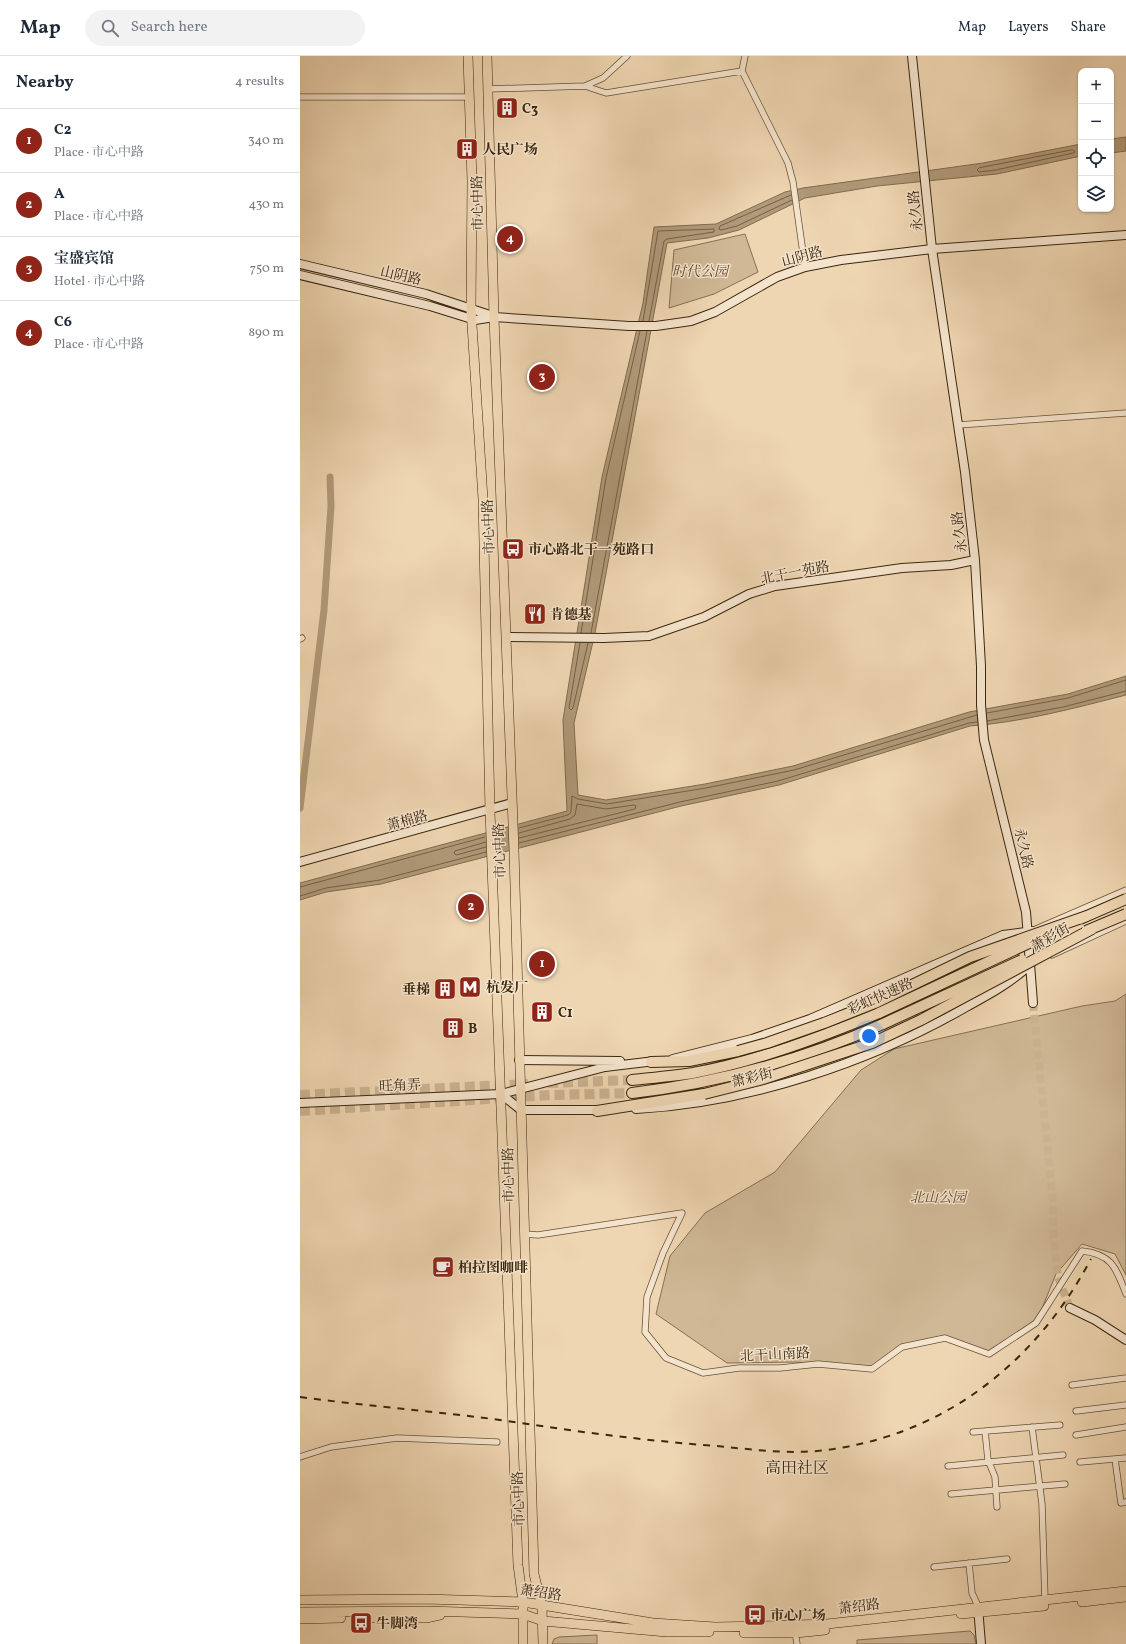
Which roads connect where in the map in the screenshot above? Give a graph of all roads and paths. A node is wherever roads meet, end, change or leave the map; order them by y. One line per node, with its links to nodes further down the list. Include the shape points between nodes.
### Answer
1 (468, 56): 10 (main road, 市心中路)
2 (487, 56): 8 (main road, 市心中路)
3 (627, 56): 7 (street, via 603,78)
4 (745, 56): 6 (street)
5 (912, 56): 12 (main road, 永久路)
6 (742, 71): 7 (street, via 606,93); 14 (street, via 788,163)
7 (585, 86): 8 (street)
8 (488, 89): 17 (main road, 市心中路)
9 (300, 97): 10 (street)
10 (469, 98): 16 (main road, 市心中路, via 472,181)
11 (1126, 234): 12 (main road, 山阴路)
12 (932, 249): 14 (main road, 山阴路); 20 (main road, 永久路)
13 (300, 264): 16 (main road, 山阴路, via 426,294)
14 (805, 267): 17 (main road, 山阴路, via 777,277 715,312 691,321 656,326 629,326)
15 (300, 275): 18 (main road, 山阴路, via 430,306)
16 (471, 309): 17 (main road, 山阴路); 18 (main road, 市心中路)
17 (494, 317): 18 (main road, 山阴路); 22 (main road, 市心中路)
18 (472, 319): 24 (main road, 市心中路, via 483,499)
19 (1126, 413): 20 (street)
20 (958, 426): 21 (main road, 永久路)
21 (975, 560): 22 (main road, 北干一苑路, via 775,586 749,594 704,617 649,636); 33 (main road, 永久路, via 984,740 1026,912)
22 (506, 637): 23 (main road, 市心中路)
23 (512, 803): 24 (main road, 萧棉路); 36 (main road, 市心中路)
24 (490, 811): 25 (main road, 萧棉路); 41 (main road, 市心中路)
25 (304, 861)
26 (1126, 890): 33 (street)
27 (1126, 895): 33 (main road, 萧彩街, via 1072,919)
28 (1126, 899): 30 (highway, 彩虹快速路, bridge)
29 (1126, 913): 32 (highway, 彩虹快速路, bridge); 34 (main road, 萧彩街, via 1039,956)
30 (1087, 916): 37 (highway, bridge, via 970,957 877,1002 767,1043 689,1061); 38 (highway, 彩虹快速路, bridge, via 878,1013 800,1044 746,1061 692,1073)
31 (1126, 921): 34 (street)
32 (1092, 929): 40 (highway, 彩虹快速路, bridge, via 823,1048 750,1072 688,1086); 44 (highway, bridge, via 921,1020 872,1042 763,1079 704,1094)
33 (1028, 932): 34 (main road, 永久路); 37 (main road, 萧彩街, via 1003,935 810,1019 752,1039)
34 (1030, 965): 35 (main road, 永久路); 44 (main road, 萧彩街, via 1013,981 942,1021 887,1046 793,1080 709,1102)
35 (1033, 1003)
36 (519, 1060): 37 (main road, 萧彩街); 39 (main road, 市心中路)
37 (651, 1062): 39 (main road, 萧彩街, via 605,1067)
38 (632, 1080)
39 (520, 1090): 41 (main road, 萧彩街); 43 (main road, 市心中路)
40 (632, 1093)
41 (502, 1094): 42 (main road, 旺角弄); 43 (main road); 82 (main road, 市心中路, via 518,1565)
42 (300, 1103)
43 (521, 1110): 44 (main road, 萧彩街); 45 (main road, 市心中路)
44 (597, 1111)
45 (524, 1234): 46 (street, 北干山南路, via 538,1235 682,1212 647,1297 645,1332 666,1358 703,1373 738,1368 780,1368 818,1364 872,1369 902,1347 945,1338 989,1354 1036,1323 1082,1251 1093,1252 1112,1262); 83 (main road, 市心中路, via 534,1574)
46 (1126, 1294)
47 (1070, 1308): 48 (main road)
48 (1126, 1340)
49 (1126, 1378): 50 (street)
50 (1072, 1385)
51 (1126, 1405): 52 (street)
52 (1076, 1411)
53 (1060, 1425): 54 (street)
54 (1032, 1427): 56 (street); 62 (street)
55 (1126, 1427): 58 (street)
56 (985, 1431): 57 (street); 65 (street)
57 (973, 1432)
58 (1076, 1435)
59 (497, 1442): 61 (street, via 397,1438 331,1447)
60 (1063, 1455): 62 (street)
61 (300, 1457)
62 (1036, 1458): 65 (street); 69 (street)
63 (1126, 1458): 64 (street)
64 (1115, 1459): 66 (street); 72 (street, via 1121,1503)
65 (989, 1462): 67 (street); 70 (street, via 995,1477)
66 (1080, 1462)
67 (948, 1466)
68 (1065, 1484): 69 (street)
69 (1040, 1486): 70 (street); 80 (street)
70 (996, 1491): 71 (street); 73 (street)
71 (951, 1494)
72 (1126, 1502)
73 (998, 1507)
74 (1007, 1559): 75 (street)
75 (969, 1563): 76 (street); 86 (street, via 972,1593)
76 (934, 1566)
77 (1126, 1591): 80 (main road, 萧绍路)
78 (1126, 1597): 86 (main road)
79 (300, 1600): 81 (main road)
80 (1044, 1600): 86 (main road, 萧绍路)
81 (452, 1601): 82 (main road, 萧绍路); 85 (main road)
82 (523, 1602): 83 (main road, 萧绍路); 89 (main road, 市心中路)
83 (542, 1606): 91 (main road, 市心中路); 92 (main road, 萧绍路, via 653,1623)
84 (300, 1607): 85 (main road)
85 (426, 1608): 87 (main road); 88 (main road)
86 (979, 1610): 92 (main road, 萧绍路); 96 (main road)
87 (300, 1612)
88 (454, 1613): 89 (main road, 萧绍路); 90 (main road, via 426,1618)
89 (523, 1614): 91 (main road, 萧绍路); 93 (main road, 市心中路)
90 (300, 1619)
91 (543, 1621): 92 (main road, 萧绍路, via 667,1632); 94 (main road, 市心中路)
92 (795, 1629): 95 (street)
93 (523, 1644)
94 (543, 1644)
95 (797, 1644)
96 (981, 1644)

